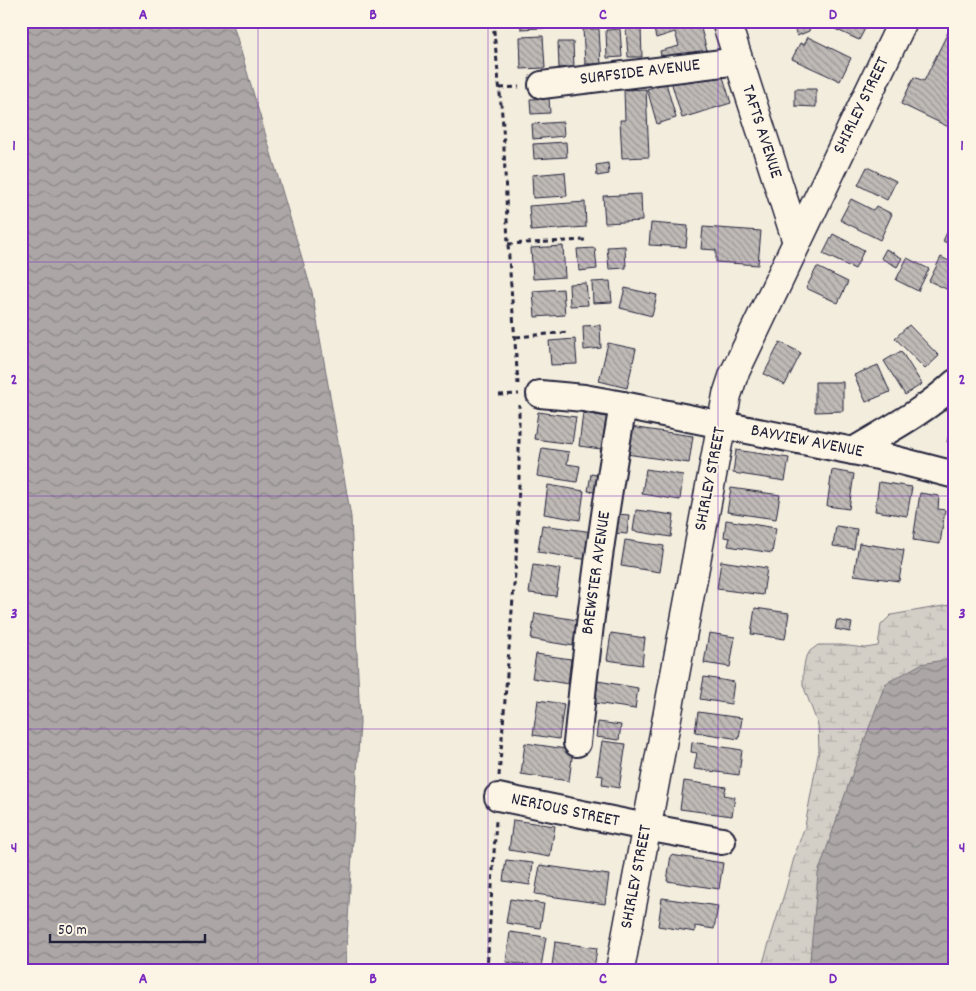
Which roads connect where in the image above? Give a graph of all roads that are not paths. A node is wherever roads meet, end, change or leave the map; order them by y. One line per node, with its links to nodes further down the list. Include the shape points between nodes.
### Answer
1 (726, 21): 3 (main road, TAFTS AVENUE)
2 (903, 21): 5 (main road, SHIRLEY STREET)
3 (738, 61): 4 (street, SURFSIDE AVENUE); 5 (main road, TAFTS AVENUE)
4 (542, 84)
5 (797, 242): 9 (main road, SHIRLEY STREET, via 734,374)
6 (955, 383): 10 (street, via 918,412)
7 (526, 397): 8 (street, BAYVIEW AVENUE, via 584,398)
8 (623, 405): 9 (street, BAYVIEW AVENUE); 12 (street, BREWSTER AVENUE, via 592,603)
9 (721, 426): 10 (street, BAYVIEW AVENUE); 14 (main road, SHIRLEY STREET)
10 (853, 451): 11 (street, BAYVIEW AVENUE)
11 (955, 475)
12 (577, 743)
13 (498, 788): 14 (street, NERIOUS STREET)
14 (646, 827): 15 (street, NERIOUS STREET); 16 (main road, SHIRLEY STREET)
15 (722, 841)
16 (620, 970)

